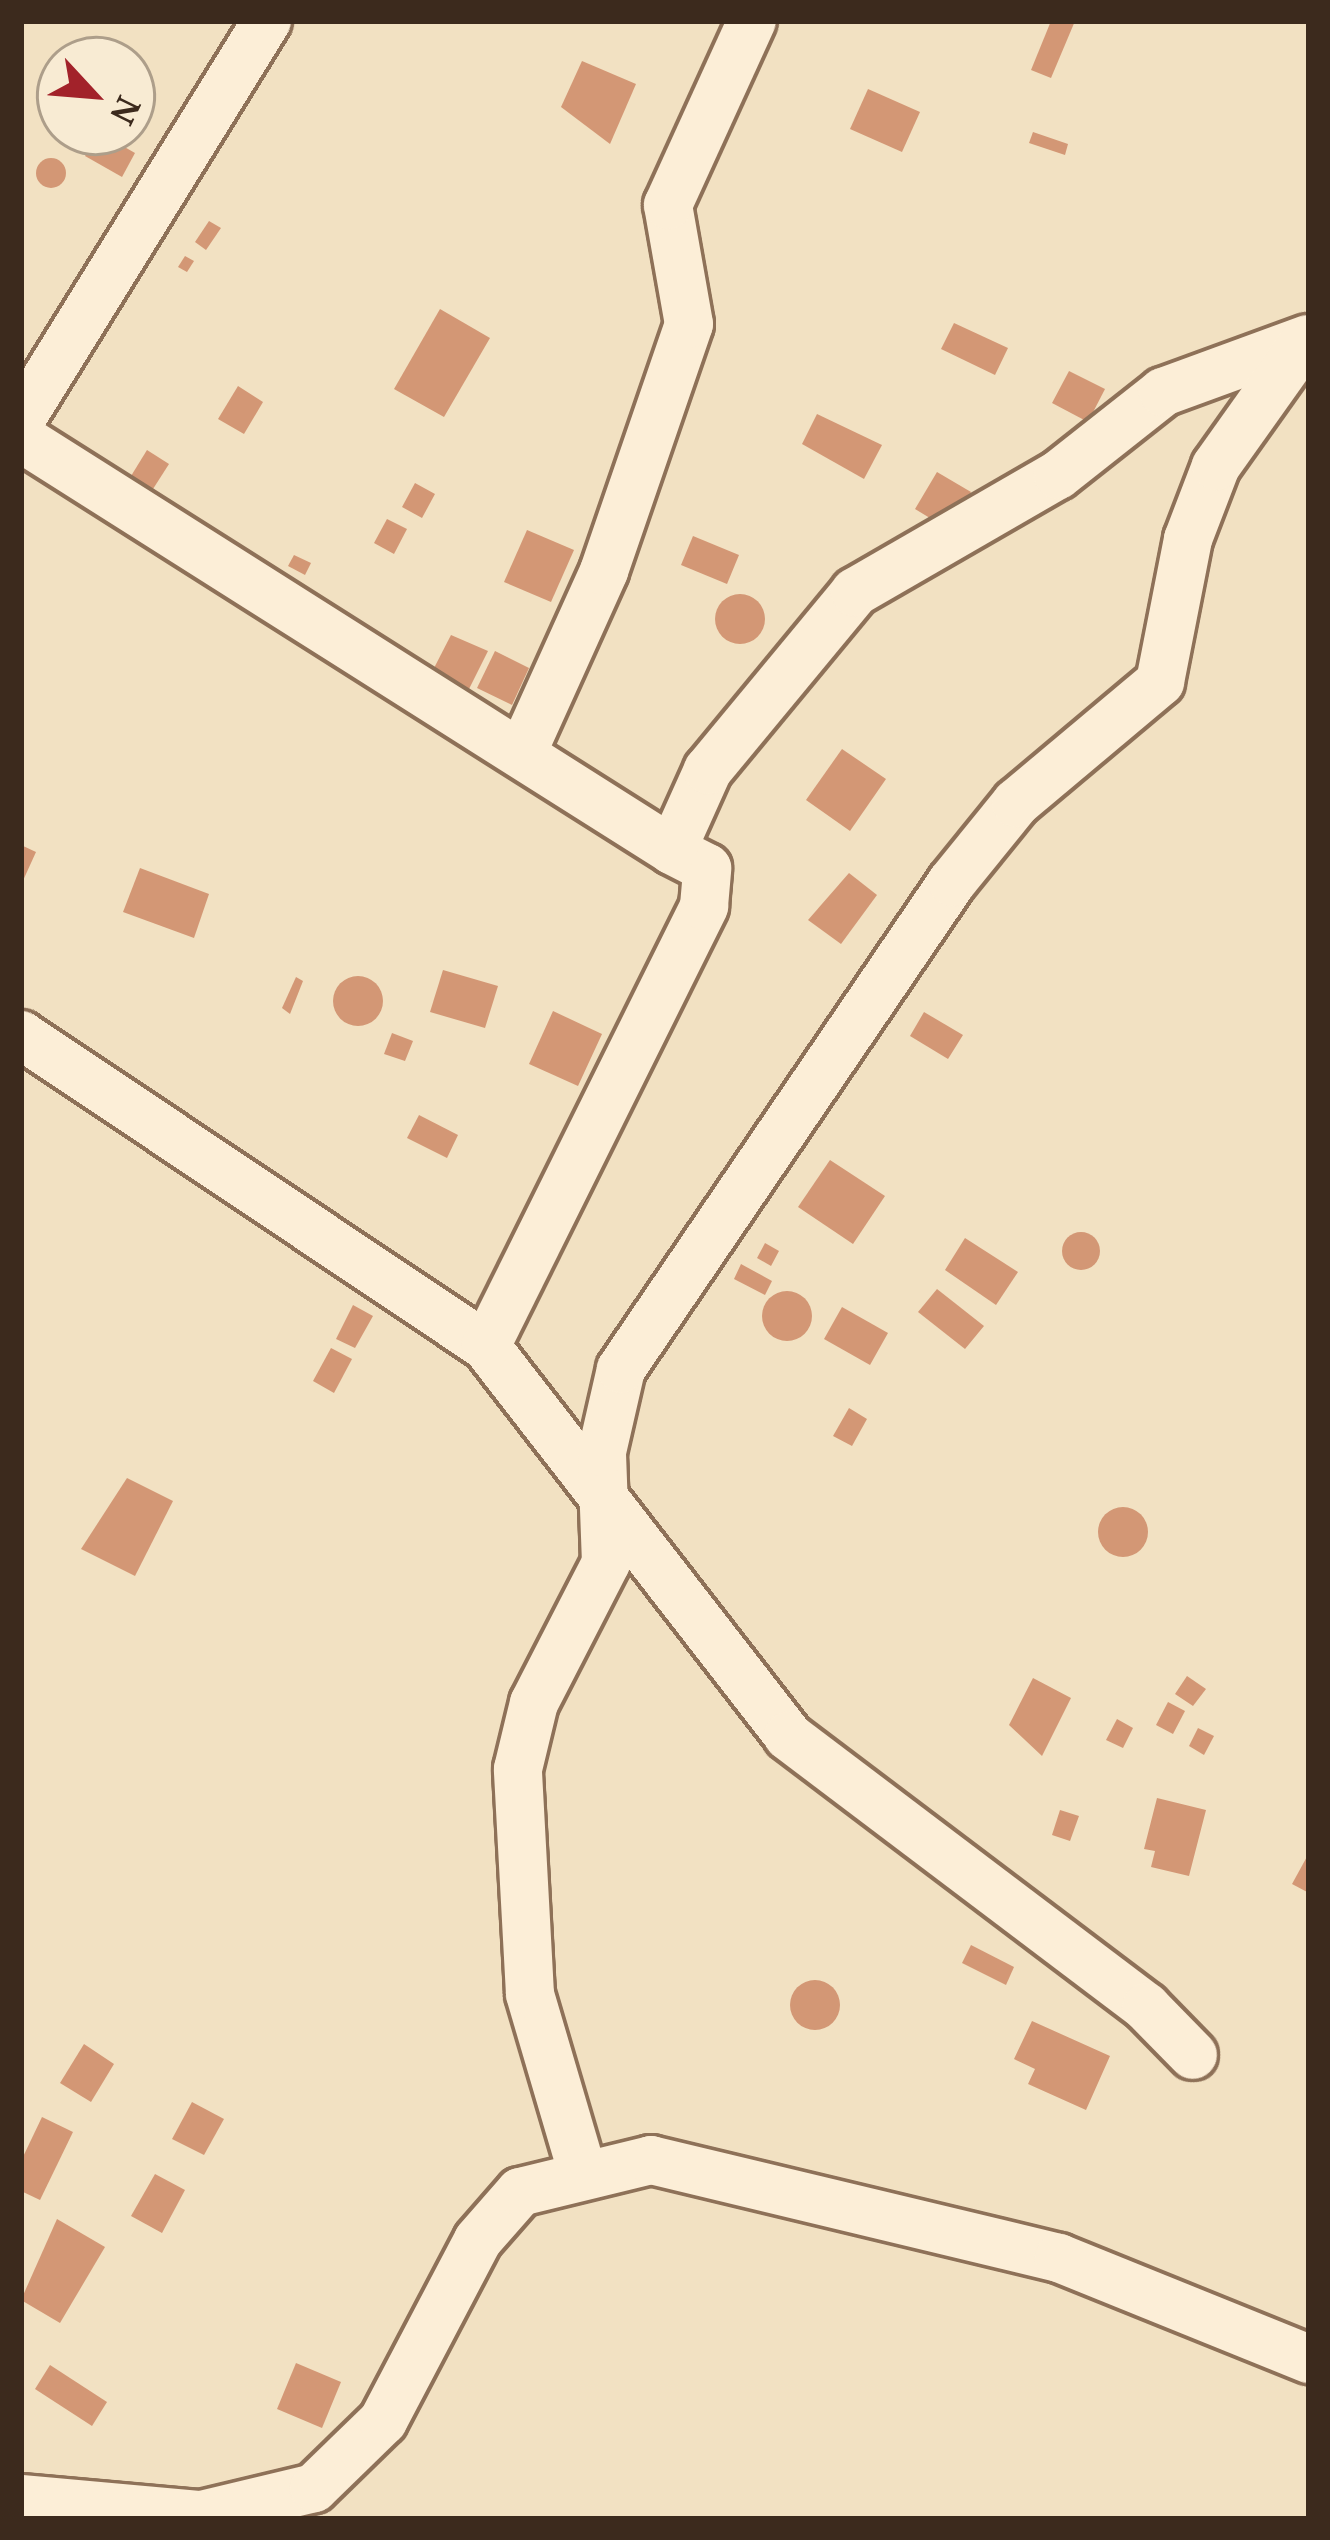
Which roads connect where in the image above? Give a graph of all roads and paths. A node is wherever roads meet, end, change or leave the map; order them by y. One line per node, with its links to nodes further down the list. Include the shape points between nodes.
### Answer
1 (267, 21): 4 (street)
2 (752, 21): 6 (street, via 668,205 688,324 604,572)
3 (1306, 340): 7 (street, via 1163,392 1058,475 856,592 708,770); 10 (street, via 1216,466 1188,539 1160,682 1016,803 952,882 621,1369 602,1452)
4 (21, 419)
5 (21, 438): 6 (street)
6 (522, 753): 7 (street)
7 (672, 850): 9 (street, via 707,868 704,906)
8 (21, 1035): 9 (street)
9 (486, 1346): 10 (street)
10 (608, 1510): 11 (street, via 788,1736); 12 (street, via 606,1564 534,1702 518,1769 530,1994)
11 (1193, 2055)
12 (582, 2171): 13 (street, via 651,2160 828,2194 1058,2258); 14 (street, via 520,2192 478,2240 383,2421 314,2488 201,2515)
13 (1309, 2359)
14 (21, 2499)

